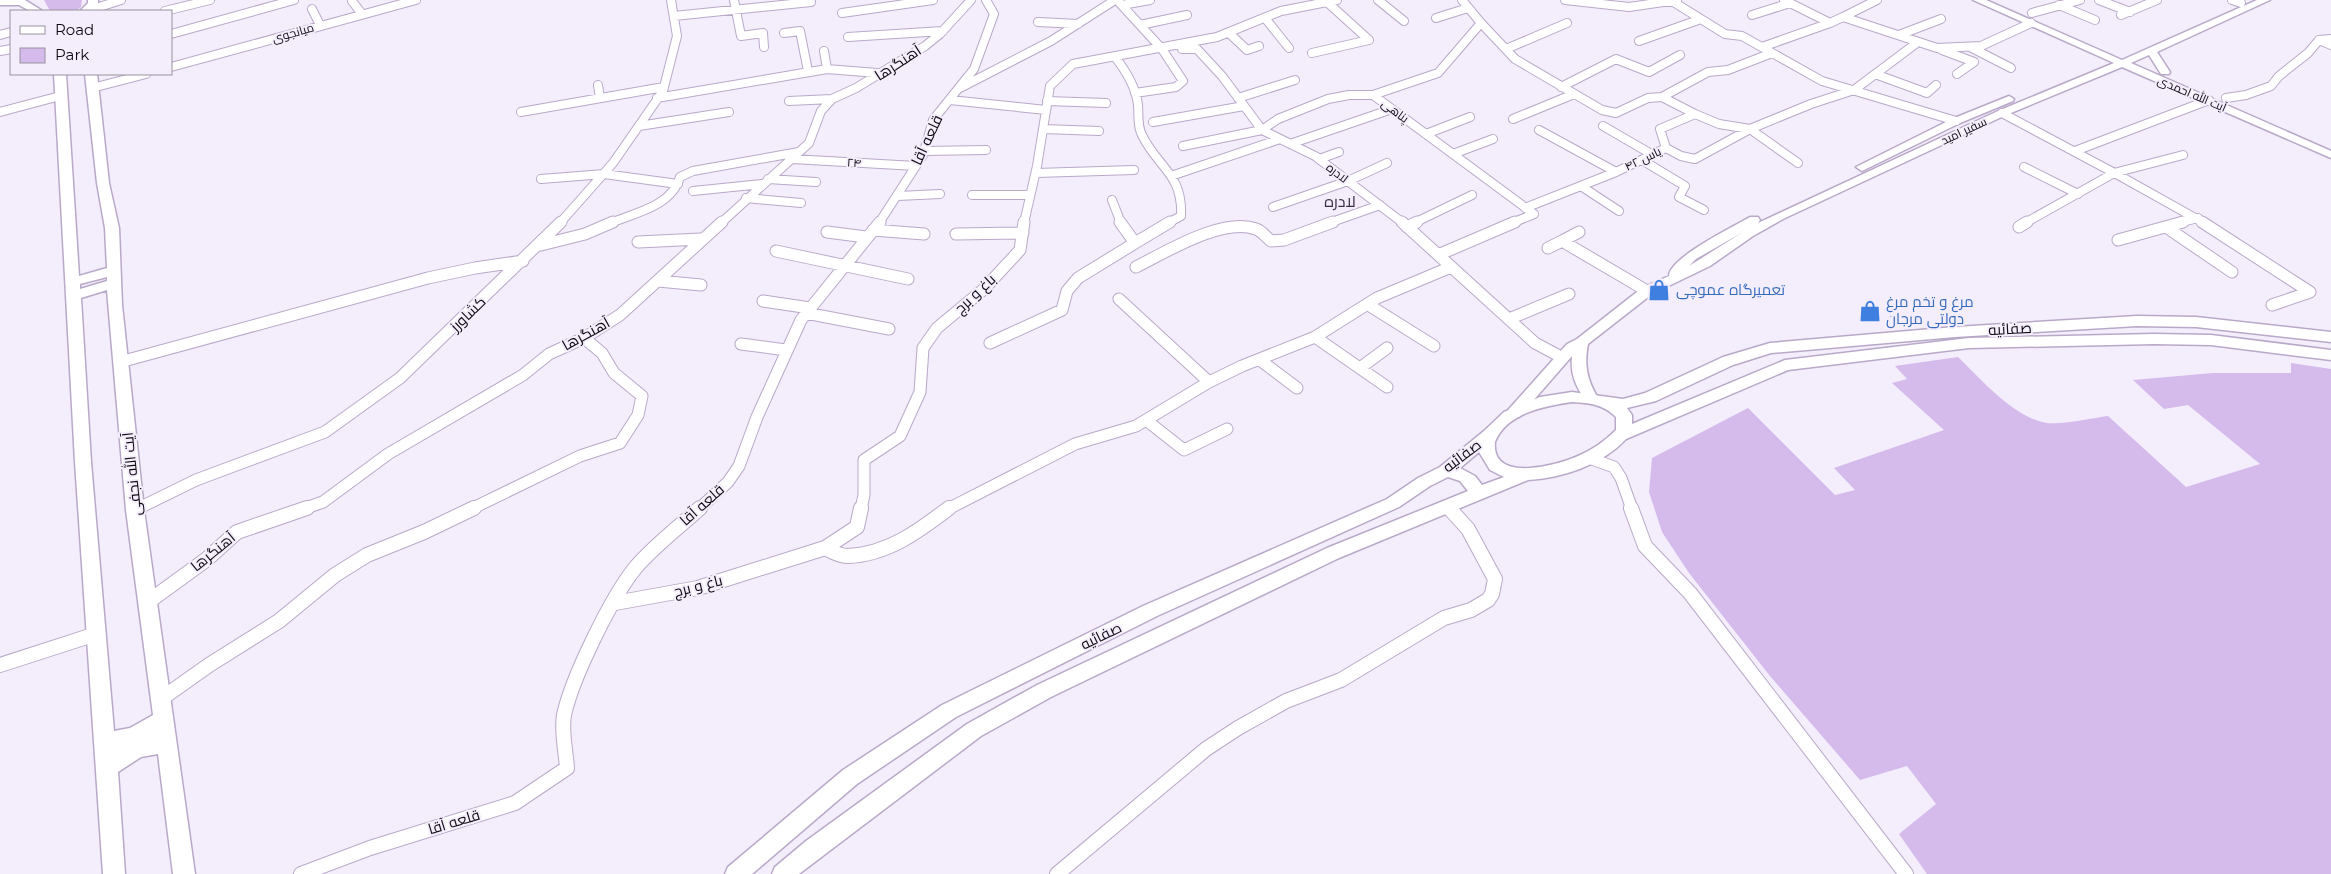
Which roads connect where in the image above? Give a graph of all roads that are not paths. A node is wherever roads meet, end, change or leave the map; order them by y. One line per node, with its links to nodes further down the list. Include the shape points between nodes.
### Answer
1 (121, 0): 38 (street)
2 (210, 0): 39 (street)
3 (294, 0): 66 (street)
4 (416, 0): 42 (street, میانجوی)
5 (671, 0): 46 (street, کشاورز)
6 (734, 0): 37 (street)
7 (933, 0): 41 (street)
8 (971, 0): 63 (street, آهنگرها)
9 (986, 0): 115 (street, قلعه آقا, via 994,14 991,27 974,69)
10 (1150, 0): 30 (street)
11 (1337, 0): 31 (street, باغ و برج)
12 (1378, 0): 54 (street)
13 (1462, 0): 35 (street)
14 (1565, 0): 32 (street)
15 (1676, 0): 32 (street, via 1628,7); 51 (street)
16 (1978, 0): 50 (street, آیت الله احمدی)
17 (2000, 0): 50 (street, آیت الله احمدی)
18 (2039, 0): 33 (street)
19 (2080, 0): 33 (street)
20 (2099, 0): 40 (street)
21 (2158, 0): 40 (street)
22 (2265, 0): 83 (street, سفیر امید)
23 (1, 1): 34 (main road)
24 (352, 1): 42 (street)
25 (1787, 1): 44 (street); 58 (street)
26 (1871, 1): 47 (street)
27 (2240, 1): 89 (street, سفیر امید)
28 (800, 2): 29 (street); 37 (street)
29 (812, 2)
30 (1118, 2): 59 (street); 61 (street)
31 (1328, 2): 48 (street, باغ و برج, via 1282,11); 84 (street, via 1369,40)
32 (1607, 2)
33 (2057, 6): 50 (street); 53 (street)
34 (36, 7)
35 (1468, 8): 49 (street); 56 (street)
36 (312, 9): 60 (street)
37 (734, 9): 46 (street); 74 (street, via 741,36 763,34)
38 (89, 10)
39 (169, 10)
40 (2130, 12): 45 (street)
41 (842, 13)
42 (362, 14): 60 (street, میانجوی)
43 (1187, 15): 61 (street)
44 (1752, 15)
45 (2121, 15)
46 (674, 16): 108 (street, کشاورز, via 677,36)
47 (1843, 17): 58 (street); 67 (street)
48 (1265, 18): 65 (street, باغ و برج); 78 (street)
49 (1436, 18)
50 (2031, 18): 62 (street, آیت الله احمدی); 76 (street, via 1982,46)
51 (1701, 19): 71 (street); 77 (street, via 1725,34 1742,36)
52 (1941, 19): 67 (street)
53 (2095, 20)
54 (1404, 21)
55 (1038, 22): 59 (street)
56 (1481, 23): 81 (street); 113 (street, پناهی, via 1438,73)
57 (1567, 23): 81 (street)
58 (1830, 23): 77 (street)
59 (1078, 24): 115 (street)
60 (320, 25): 91 (street, میانجوی)
61 (1140, 25): 80 (street)
62 (2057, 29): 88 (street, آیت الله احمدی); 89 (street, آیت الله احمدی)
63 (943, 31): 68 (street); 97 (street, آهنگرها, via 925,46)
64 (784, 33): 95 (street, via 800,31)
65 (1229, 33): 75 (street, via 1247,50); 80 (street, باغ و برج)
66 (172, 34)
67 (1899, 36): 72 (street)
68 (848, 37)
69 (2331, 39): 70 (street)
70 (2319, 40): 73 (street); 119 (street, via 2271,86)
71 (1639, 41)
72 (1918, 42): 79 (street); 98 (street)
73 (2331, 45)
74 (764, 46)
75 (1259, 46)
76 (1970, 46): 79 (street); 92 (street)
77 (1762, 47): 85 (street)
78 (1289, 48)
79 (1937, 48): 99 (street, via 1974,62)
80 (1162, 49): 87 (street, باغ و برج); 111 (street, via 1182,81 1176,87); 123 (street, لادره, via 1197,49)
81 (1506, 49): 109 (street, via 1515,59)
82 (824, 51): 93 (street)
83 (2151, 51): 90 (street, سفیر امید); 96 (street)
84 (1312, 53)
85 (1772, 53): 110 (street, via 1822,81); 116 (street, via 1728,70 1708,72)
86 (1680, 55): 109 (street, via 1649,72 1616,59)
87 (1115, 57): 111 (street, via 1128,72); 125 (street, باغ و برج, via 1073,64 1050,86)
88 (2109, 59): 89 (street, سفیر امید); 94 (street, سفیر امید)
89 (2121, 59): 90 (street, سفیر امید); 100 (street, سفیر امید); 103 (street, آیت الله احمدی)
90 (2133, 59): 96 (street, آیت الله احمدی)
91 (172, 67)
92 (2011, 68)
93 (827, 69): 95 (street); 97 (street)
94 (2082, 70): 100 (street); 134 (street, سفیر امید)
95 (808, 71): 118 (street)
96 (2165, 72): 103 (street, via 2146,71); 119 (street, آیت الله احمدی)
97 (878, 73): 120 (street, آهنگرها)
98 (1875, 74): 107 (street, via 1926,93); 110 (street)
99 (1957, 74)
100 (2096, 74): 103 (street); 130 (street, سفیر امید)
101 (60, 75): 114 (main road)
102 (138, 75): 105 (street)
103 (2153, 77): 121 (street, آیت الله احمدی)
104 (1295, 80): 123 (street)
105 (92, 81): 216 (main road, آیت الله نجفی, via 103,183 112,228)
106 (598, 85): 117 (street)
107 (1936, 85)
108 (664, 87): 117 (street); 118 (street, کشاورز)
109 (1561, 87): 112 (street)
110 (1854, 90): 134 (street); 139 (street)
111 (1135, 93): 170 (street, via 1142,136)
112 (1574, 94): 116 (street, via 1602,110 1616,113 1648,98); 133 (street)
113 (1373, 95): 126 (street, پناهی); 140 (street, via 1328,98 1278,119)
114 (60, 96): 127 (street); 221 (main road)
115 (952, 96): 125 (street); 151 (street, قلعه آقا, via 933,120)
116 (1662, 97): 131 (street)
117 (600, 98): 128 (street)
118 (657, 98): 136 (street, کشاورز)
119 (2226, 98): 147 (street, آیت الله احمدی)
120 (832, 99): 122 (street); 158 (street, آهنگرها, via 821,111 809,142)
121 (2209, 100): 152 (street); 157 (street, آیت الله احمدی)
122 (789, 101)
123 (1241, 102): 135 (street); 140 (street, لادره)
124 (1106, 103): 125 (street)
125 (1047, 106): 138 (street, باغ و برج)
126 (1392, 109): 143 (street, پناهی); 146 (street)
127 (0, 112)
128 (521, 112)
129 (730, 112): 136 (street)
130 (2002, 113): 152 (street); 218 (street, سفیر امید, via 1779,216 1705,263)
131 (1695, 114): 139 (street, via 1719,124); 149 (street, یاس ۴۲, via 1660,129)
132 (1470, 117): 143 (street)
133 (1513, 119)
134 (1956, 121): 218 (street, سفیر امید, via 1742,226 1691,256)
135 (1153, 122)
136 (639, 126): 169 (street, کشاورز)
137 (1604, 126): 155 (street)
138 (1043, 128): 142 (street); 167 (street, باغ و برج)
139 (1750, 129): 149 (street, via 1695,159); 162 (street)
140 (1262, 130): 144 (street, لادره); 148 (street)
141 (1539, 130): 166 (street)
142 (1099, 131)
143 (1426, 134): 154 (street, پناهی)
144 (1280, 139): 146 (street, لادره); 170 (street)
145 (1493, 139): 154 (street)
146 (1290, 144): 159 (street, لادره)
147 (2331, 144)
148 (1183, 146)
149 (1666, 148): 155 (street, یاس ۴۲)
150 (986, 150): 151 (street)
151 (924, 151): 163 (street, قلعه آقا)
152 (2075, 151): 168 (street)
153 (1339, 152): 159 (street)
154 (1453, 154): 189 (street, پناهی)
155 (1652, 155): 160 (street, یاس ۴۲)
156 (2183, 155): 168 (street)
157 (2331, 155)
158 (796, 156): 163 (street, ۲۴); 173 (street, آهنگرها); 175 (street, ۲۴, via 693,171 680,177)
159 (1319, 159): 172 (street, لادره)
160 (1642, 160): 166 (street, یاس ۴۲); 190 (street, via 1685,186 1678,197)
161 (1387, 163): 172 (street)
162 (1798, 163)
163 (916, 166): 183 (street, قلعه آقا)
164 (2024, 167): 179 (street)
165 (1134, 170): 167 (street)
166 (1616, 172): 176 (street, یاس ۴۲)
167 (1036, 173): 181 (street, باغ و برج)
168 (2114, 173): 179 (street); 192 (street)
169 (604, 174): 171 (street); 175 (street); 207 (street, کشاورز)
170 (1171, 176): 206 (street, via 1183,201 1180,216)
171 (541, 179)
172 (1348, 181): 187 (street, لادره); 188 (street)
173 (765, 182): 174 (street); 177 (street); 184 (street, آهنگرها)
174 (816, 182)
175 (678, 184): 207 (street, ۲۴, via 664,201 585,234)
176 (1581, 186): 189 (street, یاس ۴۲); 191 (street)
177 (693, 191)
178 (940, 194): 183 (street)
179 (2078, 194): 194 (street)
180 (972, 195): 181 (street)
181 (1030, 195): 198 (street, باغ و برج)
182 (1472, 195): 193 (street)
183 (898, 196): 199 (street, قلعه آقا)
184 (746, 198): 186 (street); 202 (street, آهنگرها)
185 (1112, 200): 206 (street, via 1119,221)
186 (801, 203)
187 (1380, 205): 193 (street, لادره); 213 (street, via 1284,240 1270,241 1256,229 1242,226 1218,230)
188 (1273, 207)
189 (1525, 208): 210 (street, via 1534,214)
190 (1704, 210)
191 (1619, 211)
192 (2198, 218): 195 (street); 227 (street, via 2310,292)
193 (1408, 227): 210 (street, لادره)
194 (2019, 227)
195 (2166, 227): 203 (street); 215 (street)
196 (827, 232): 199 (street)
197 (1578, 232): 204 (street)
198 (1022, 233): 201 (street); 261 (street, باغ و برج, via 1020,250 984,288 938,328 923,348 920,392 900,436 864,460 864,495 857,527)
199 (870, 234): 200 (street); 212 (street, قلعه آقا)
200 (924, 234)
201 (956, 234)
202 (701, 239): 205 (street); 219 (street, آهنگرها)
203 (2118, 240)
204 (1562, 241): 208 (street); 222 (street)
205 (638, 242)
206 (1136, 243): 235 (street, via 1077,279 1067,289 1062,310 1045,321)
207 (540, 246): 211 (street, کشاورز)
208 (1548, 248)
209 (776, 251): 212 (street)
210 (1438, 255): 214 (street, لادره)
211 (523, 261): 243 (street, via 487,264 405,284 194,339); 260 (street, کشاورز, via 400,378 325,432 196,480)
212 (845, 264): 217 (street); 228 (street, قلعه آقا)
213 (1136, 267)
214 (1452, 267): 226 (street, via 1411,282); 229 (street, لادره)
215 (2232, 272)
216 (114, 277): 221 (main road); 243 (main road, آیت الله نجفی)
217 (908, 278)
218 (1670, 278): 222 (street, سفیر امید)
219 (658, 281): 220 (street); 233 (street, آهنگرها, via 620,315)
220 (701, 285)
221 (73, 289): 266 (main road)
222 (1647, 291): 234 (street, سفیر امید)
223 (1569, 294): 229 (street)
224 (1119, 299): 245 (street)
225 (763, 301): 228 (street)
226 (1367, 304): 231 (street); 237 (street)
227 (2272, 305)
228 (808, 311): 230 (street); 239 (street, قلعه آقا)
229 (1509, 319): 241 (street, لادره, via 1535,343)
230 (889, 329)
231 (1315, 337): 242 (street); 244 (street)
232 (2331, 337): 249 (main road, صفائیه, via 2253,326 2137,321 1770,348 1728,361 1650,398 1623,404)
233 (584, 338): 262 (street, آهنگرها, via 550,354 470,408 388,454 322,502 237,532 207,559); 268 (street, via 602,353 614,373 642,396 638,415 620,442 580,456 424,532 367,554 335,574 279,621 209,665)
234 (1582, 342): 241 (street, سفیر امید, via 1572,347); 248 (street, via 1577,360 1584,388)
235 (990, 343)
236 (741, 344): 239 (street)
237 (1434, 346)
238 (1387, 348): 244 (street)
239 (786, 350): 263 (street, قلعه آقا, via 740,466 728,482 636,567)
240 (2331, 355): 253 (main road, صفائیه, via 2211,340 1968,343 1785,365)
241 (1563, 358): 250 (street, سفیر امید)
242 (1260, 360): 245 (street); 247 (street)
243 (120, 362): 260 (main road, آیت الله نجفی)
244 (1360, 368): 246 (street)
245 (1209, 382): 251 (street)
246 (1387, 387)
247 (1297, 388)
248 (1591, 398): 249 (main road, صفائیه); 250 (main road, صفائیه, via 1548,400)
249 (1609, 403): 253 (main road, via 1624,415)
250 (1514, 413): 254 (main road, صفائیه)
251 (1146, 420): 252 (street, via 1184,450); 261 (street, via 1114,434 1075,444 1027,467 953,505 916,533 886,549 845,556)
252 (1227, 429)
253 (1622, 435): 255 (main road, صفائیه, via 1613,445)
254 (1488, 436): 256 (main road, صفائیه); 257 (main road, via 1486,447 1499,469)
255 (1589, 458): 257 (main road, صفائیه, via 1562,468); 278 (street, via 1614,467 1645,546 1690,593)
256 (1446, 471): 258 (main road, via 1456,472 1470,480); 264 (main road, صفائیه, via 1368,515)
257 (1527, 474): 258 (main road, صفائیه)
258 (1477, 493): 259 (main road, صفائیه)
259 (1448, 506): 265 (main road, صفائیه, via 1332,553); 277 (street, via 1468,529 1495,580 1488,600 1471,610 1444,618 1341,680 1286,701 1238,728 1206,750)
260 (135, 510): 262 (main road, آیت الله نجفی)
261 (825, 548): 263 (street, باغ و برج, via 698,588)
262 (148, 602): 268 (main road, آیت الله نجفی)
263 (615, 603): 274 (street, قلعه آقا, via 579,672 564,716 568,768 515,803 370,848)
264 (1150, 611): 265 (main road); 275 (main road, صفائیه, via 949,711 897,743 850,776)
265 (1166, 632): 276 (main road, صفائیه, via 1044,691 974,730)
266 (96, 634): 267 (street); 269 (main road)
267 (0, 665)
268 (162, 709): 269 (main road, via 149,728 129,737); 270 (main road, آیت الله نجفی)
269 (105, 739): 271 (main road)
270 (166, 746): 271 (main road, via 136,750); 273 (main road, آیت الله نجفی)
271 (107, 769): 272 (main road)
272 (114, 874)
273 (184, 874)
274 (301, 874)
275 (736, 874)
276 (783, 874)
277 (1057, 874)
278 (1906, 874)

